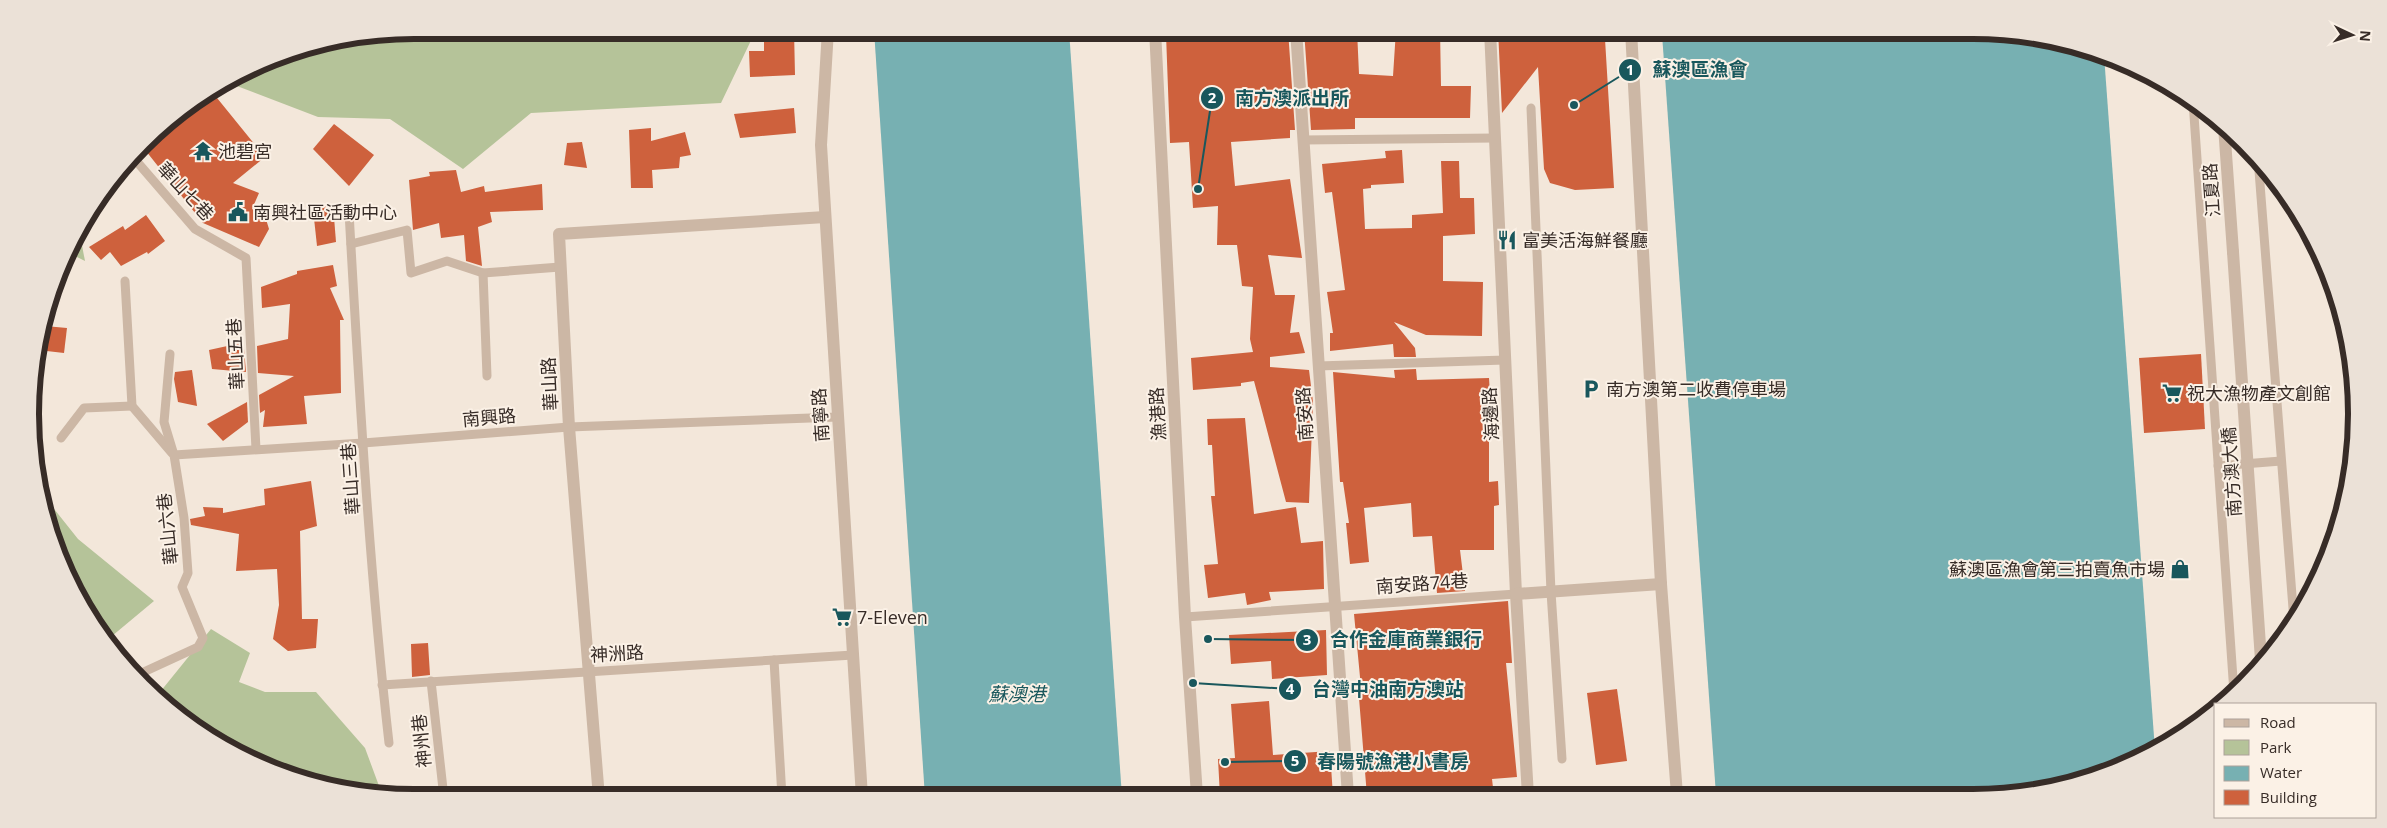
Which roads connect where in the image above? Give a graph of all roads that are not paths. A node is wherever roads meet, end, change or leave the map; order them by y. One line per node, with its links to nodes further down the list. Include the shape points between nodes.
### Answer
1 (827, 39): 14 (street, 南寧路, via 820,145)
2 (1154, 39): 39 (street, 漁港路)
3 (1297, 39): 10 (street, 南安路)
4 (1490, 39): 9 (street, 海邊路)
5 (1631, 39): 34 (street)
6 (1531, 108): 35 (lane)
7 (2195, 112): 33 (lane)
8 (2225, 136): 16 (street, 江夏路)
9 (1495, 138): 10 (lane); 22 (street, 海邊路)
10 (1303, 140): 23 (street, 南安路)
11 (137, 162): 17 (lane, 華山七巷, via 195,229)
12 (2259, 172): 32 (lane)
13 (349, 212): 15 (lane, 華山三巷)
14 (825, 217): 18 (street, 華山路, via 558,234); 26 (street, 南寧路)
15 (351, 244): 19 (lane, via 407,230 411,273 447,261); 29 (lane, 華山三巷)
16 (2233, 252): 40 (street, 南方澳大橋, bridge)
17 (246, 258): 30 (lane, 華山五巷)
18 (560, 267): 19 (lane); 27 (street, 華山路)
19 (482, 273): 24 (lane)
20 (125, 281): 25 (lane)
21 (170, 354): 31 (lane, via 164,422)
22 (1505, 360): 23 (lane); 36 (street, 海邊路)
23 (1318, 366): 37 (street, 南安路)
24 (488, 376)
25 (132, 406): 28 (lane, via 84,408); 31 (lane)
26 (838, 417): 27 (lane, 南興路); 41 (street, 南寧路)
27 (569, 427): 29 (lane, 南興路); 43 (street, 華山路)
28 (61, 438)
29 (363, 444): 30 (lane, 南興路); 47 (lane, 華山三巷)
30 (256, 449): 31 (lane, 南興路)
31 (174, 455): 44 (lane, 華山六巷, via 184,518 188,573 182,587 203,638 198,647)
32 (2282, 461): 33 (lane); 38 (lane)
33 (2218, 466): 46 (lane)
34 (1661, 584): 35 (street, 南安路74巷); 57 (street)
35 (1550, 592): 36 (street, 南安路74巷); 49 (lane)
36 (1516, 594): 37 (lane, 南安路74巷); 56 (street, 海邊路)
37 (1334, 606): 39 (lane, 南安路74巷); 55 (street, 南安路)
38 (2293, 609)
39 (1185, 617): 54 (street, 漁港路)
40 (2261, 654)
41 (853, 655): 42 (lane, 神洲路); 53 (street, 南寧路)
42 (774, 660): 43 (lane, 神洲路); 52 (lane)
43 (589, 671): 45 (lane, 神洲路); 51 (street, 華山路)
44 (143, 672)
45 (431, 681): 47 (lane, 神洲路); 50 (lane, 神州巷)
46 (2233, 683)
47 (382, 685): 48 (lane, 華山三巷)
48 (389, 743)
49 (1562, 759)
50 (443, 789)
51 (598, 789)
52 (782, 789)
53 (861, 789)
54 (1197, 789)
55 (1347, 789)
56 (1528, 789)
57 (1677, 789)

